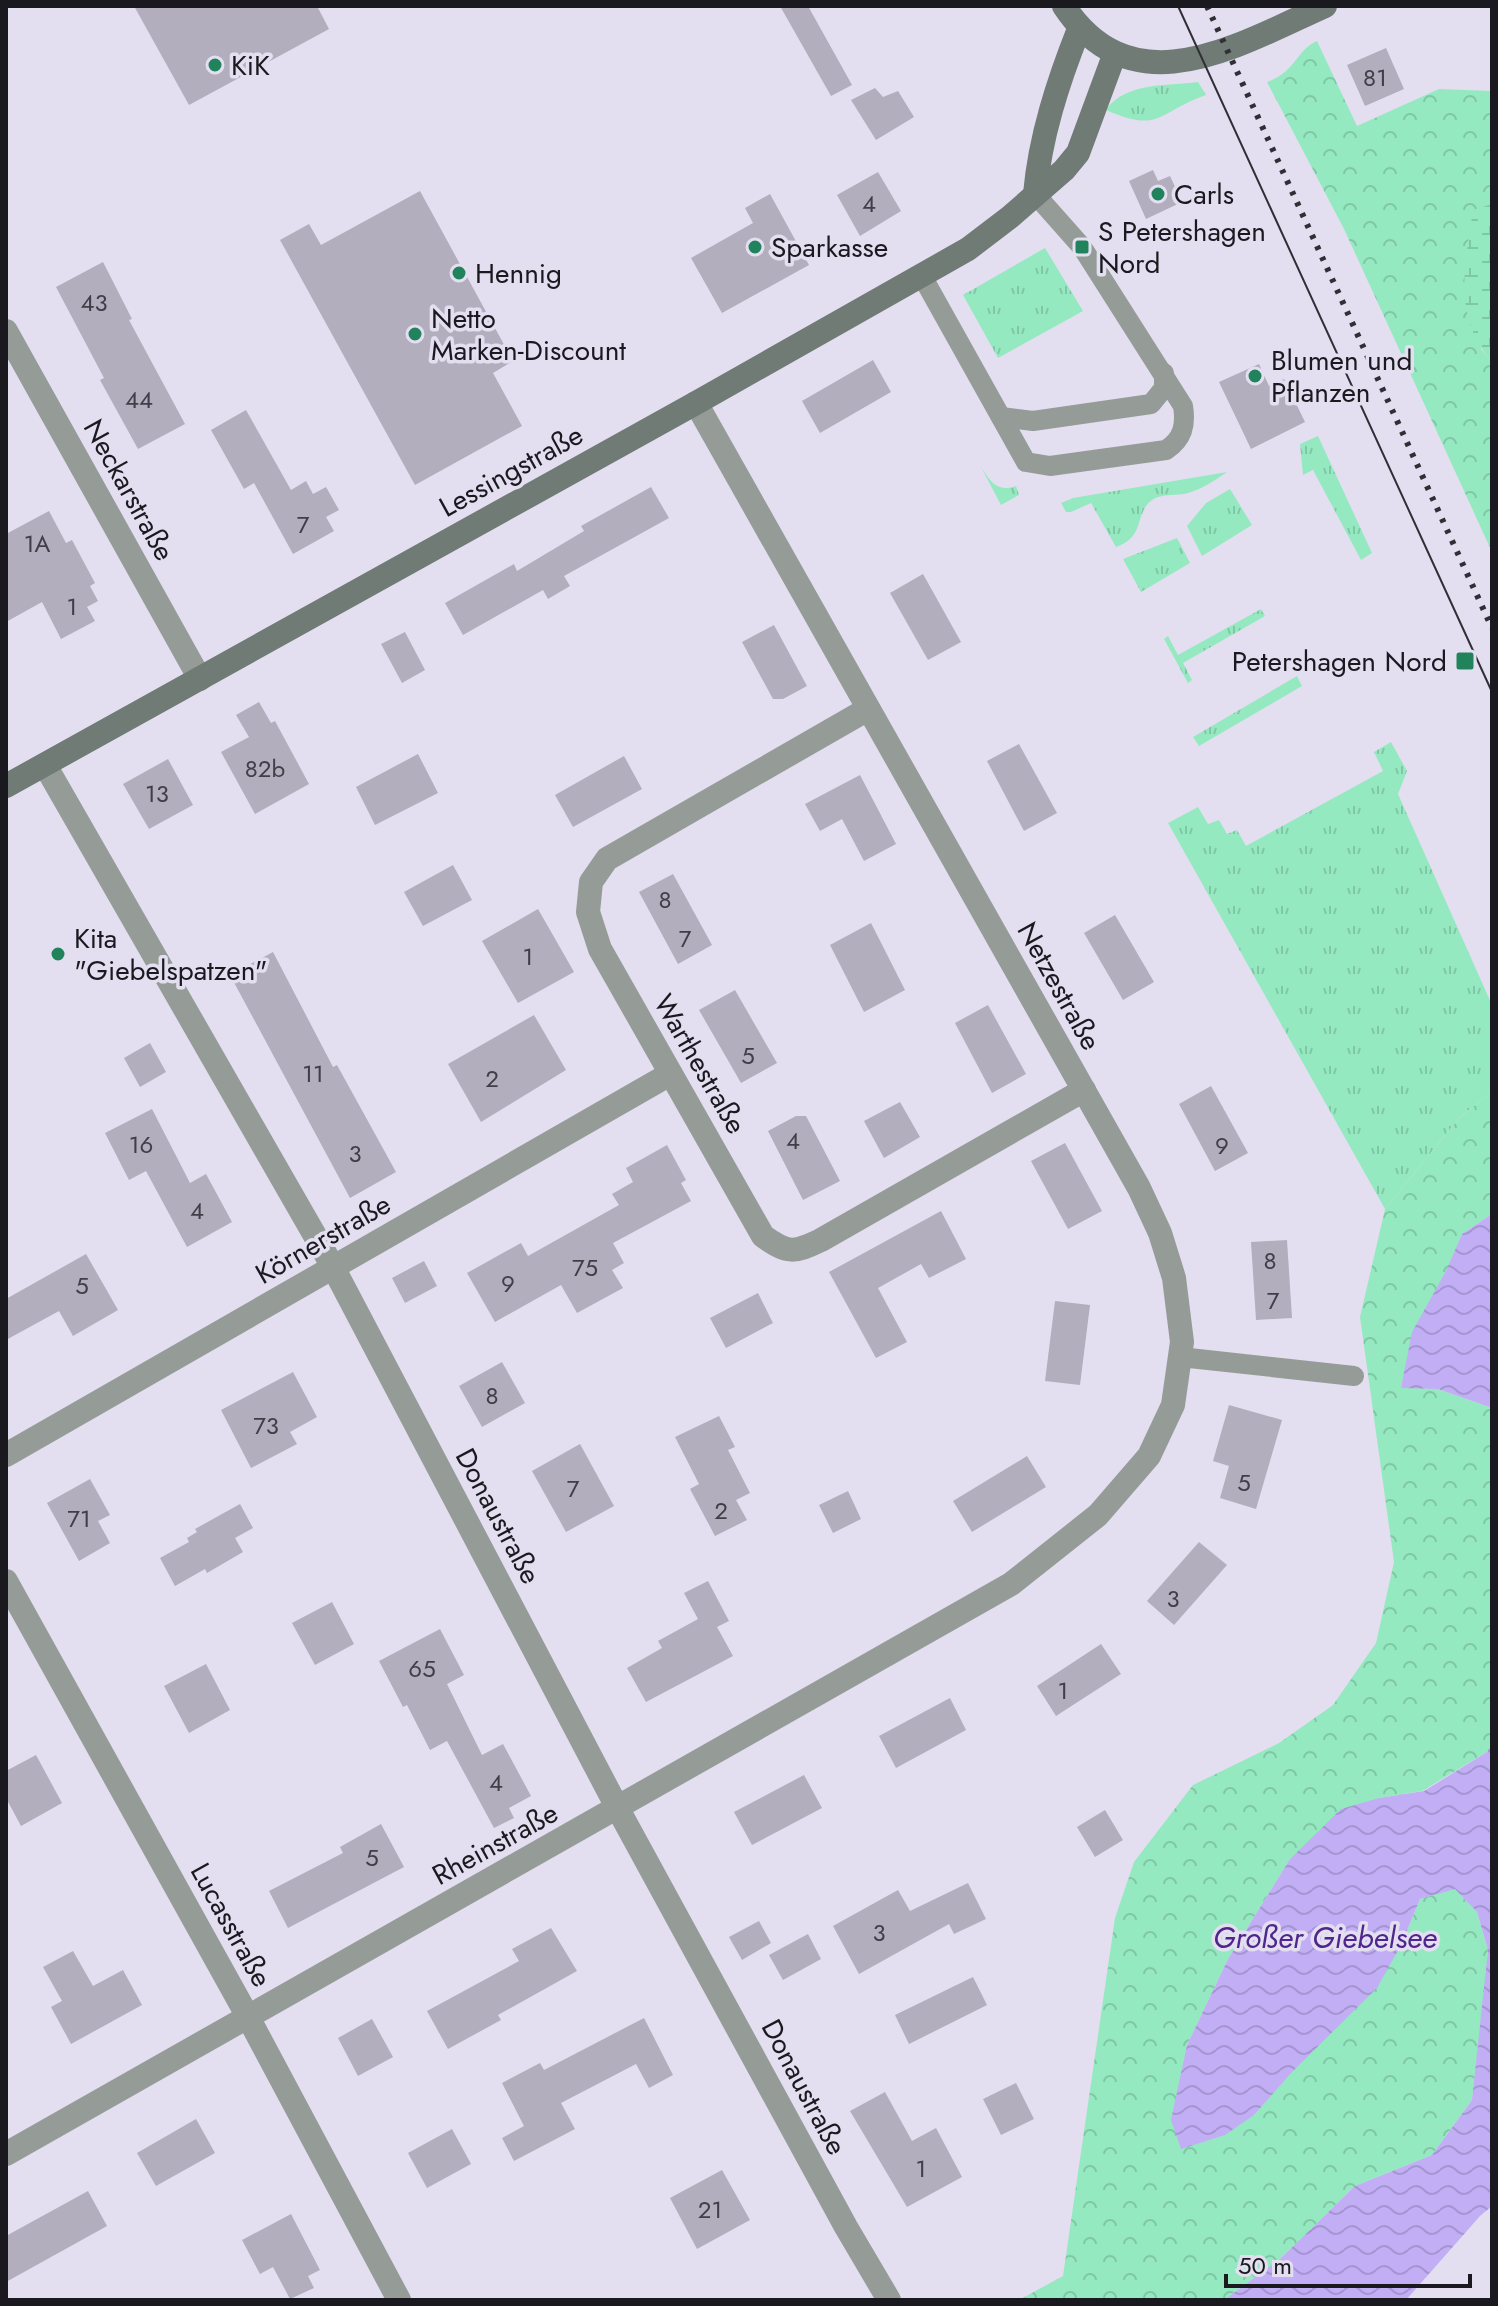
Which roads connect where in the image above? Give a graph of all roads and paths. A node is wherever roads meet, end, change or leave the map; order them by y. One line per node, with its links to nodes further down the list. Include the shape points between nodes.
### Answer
1 (1064, 6): 3 (street)
2 (1325, 6): 4 (street, via 1192,60 1139,62)
3 (1079, 29): 4 (street); 5 (street, via 1044,137)
4 (1115, 53): 5 (street, Lessingstraße, via 1078,153)
5 (1035, 194): 6 (street, Lessingstraße, via 968,249); 8 (lane, via 1082,247)
6 (922, 276): 9 (street, Lessingstraße); 10 (lane)
7 (6, 331): 11 (street, Neckarstraße)
8 (1164, 373): 10 (lane, via 1164,388 1151,404 1033,421); 10 (lane, via 1183,406 1185,421 1166,450 1050,466 1026,462)
9 (696, 403): 11 (street, Lessingstraße); 12 (street, Netzestraße)
10 (1001, 417)
11 (200, 679): 13 (street, Lessingstraße)
12 (868, 709): 15 (street, Warthestraße, via 607,859 591,882 588,912 600,949); 16 (street, Netzestraße)
13 (45, 765): 14 (street, Lessingstraße); 17 (street, Donaustraße)
14 (6, 786)
15 (670, 1074): 16 (street, Warthestraße, via 763,1236 781,1249 798,1251); 17 (street, Körnerstraße)
16 (1084, 1090): 18 (street, Netzestraße, via 1160,1233 1174,1278)
17 (333, 1267): 20 (street, Körnerstraße); 23 (street, Donaustraße)
18 (1180, 1357): 19 (lane); 22 (street, Netzestraße, via 1173,1405 1149,1456 1098,1515)
19 (1354, 1376)
20 (6, 1455)
21 (6, 1581): 24 (street, Lucasstraße)
22 (1011, 1584): 23 (street, Rheinstraße)
23 (618, 1809): 24 (street, Rheinstraße); 27 (street, Donaustraße)
24 (248, 2017): 25 (street, Rheinstraße); 26 (street, Lucasstraße)
25 (6, 2154)
26 (399, 2300)
27 (889, 2300)

